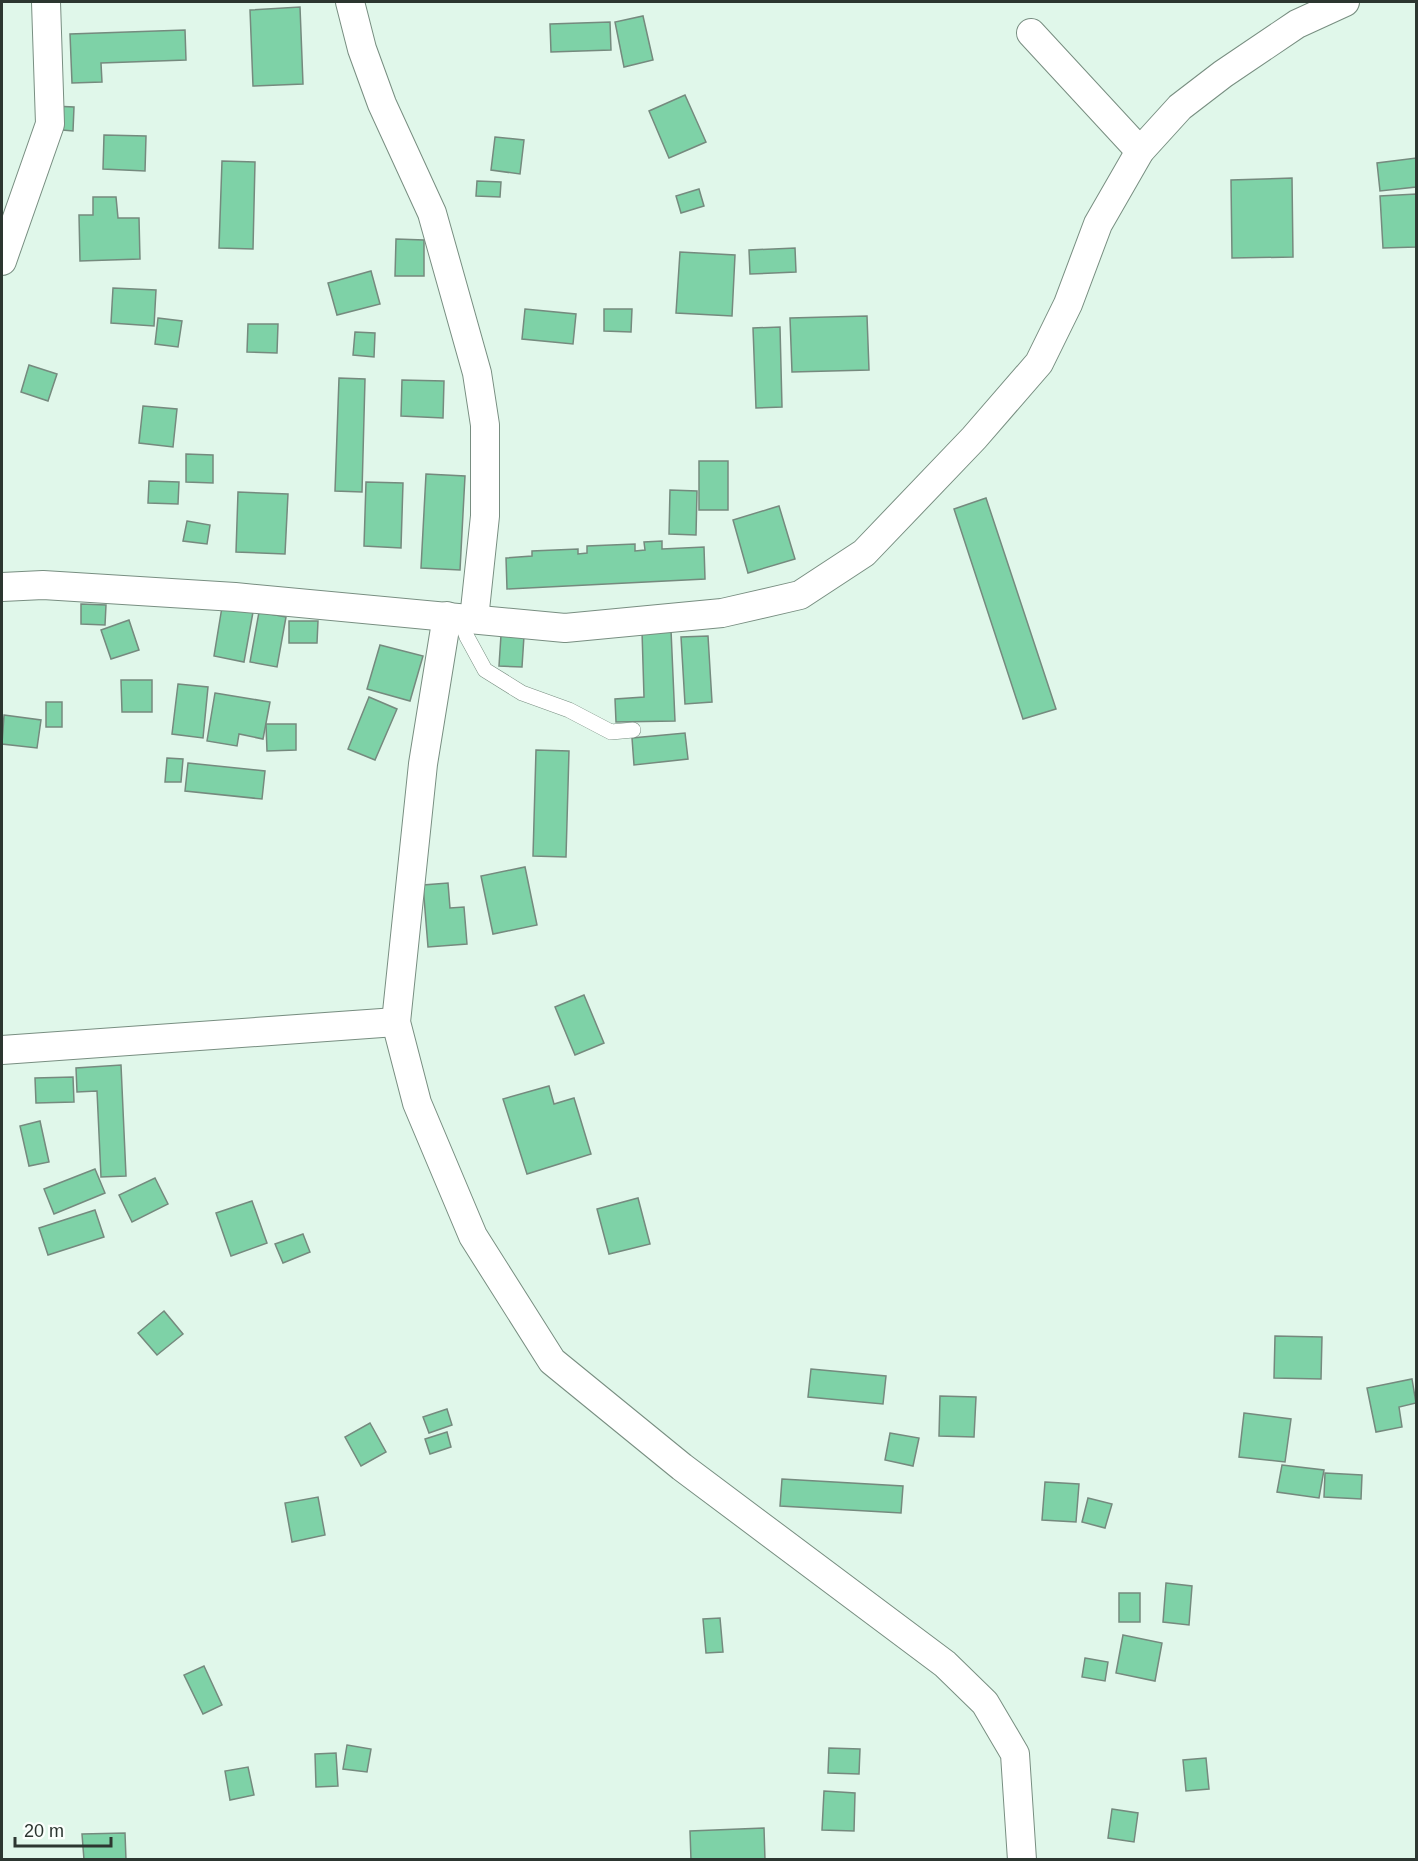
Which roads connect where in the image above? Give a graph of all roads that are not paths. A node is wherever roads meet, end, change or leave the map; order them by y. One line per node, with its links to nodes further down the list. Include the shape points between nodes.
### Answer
1 (46, 2): 6 (street, via 50,124)
2 (350, 2): 8 (street, via 382,104 432,213 477,373 485,424 485,516)
3 (1345, 2): 5 (street, via 1297,24 1223,74 1180,107)
4 (1031, 33): 5 (street)
5 (1140, 150): 8 (street, via 1098,224 1068,304 1039,363 974,438 864,553 800,595 722,613 565,628)
6 (2, 261)
7 (2, 587): 8 (street, via 43,585 212,595)
8 (460, 618): 9 (lane, via 485,670 522,693 569,710 611,732); 10 (street, via 423,764)
9 (633, 730)
10 (396, 1022): 11 (street); 12 (street, via 417,1103 473,1236 552,1361 681,1467 945,1664 985,1703 1015,1754)
11 (2, 1050)
12 (1022, 1860)

